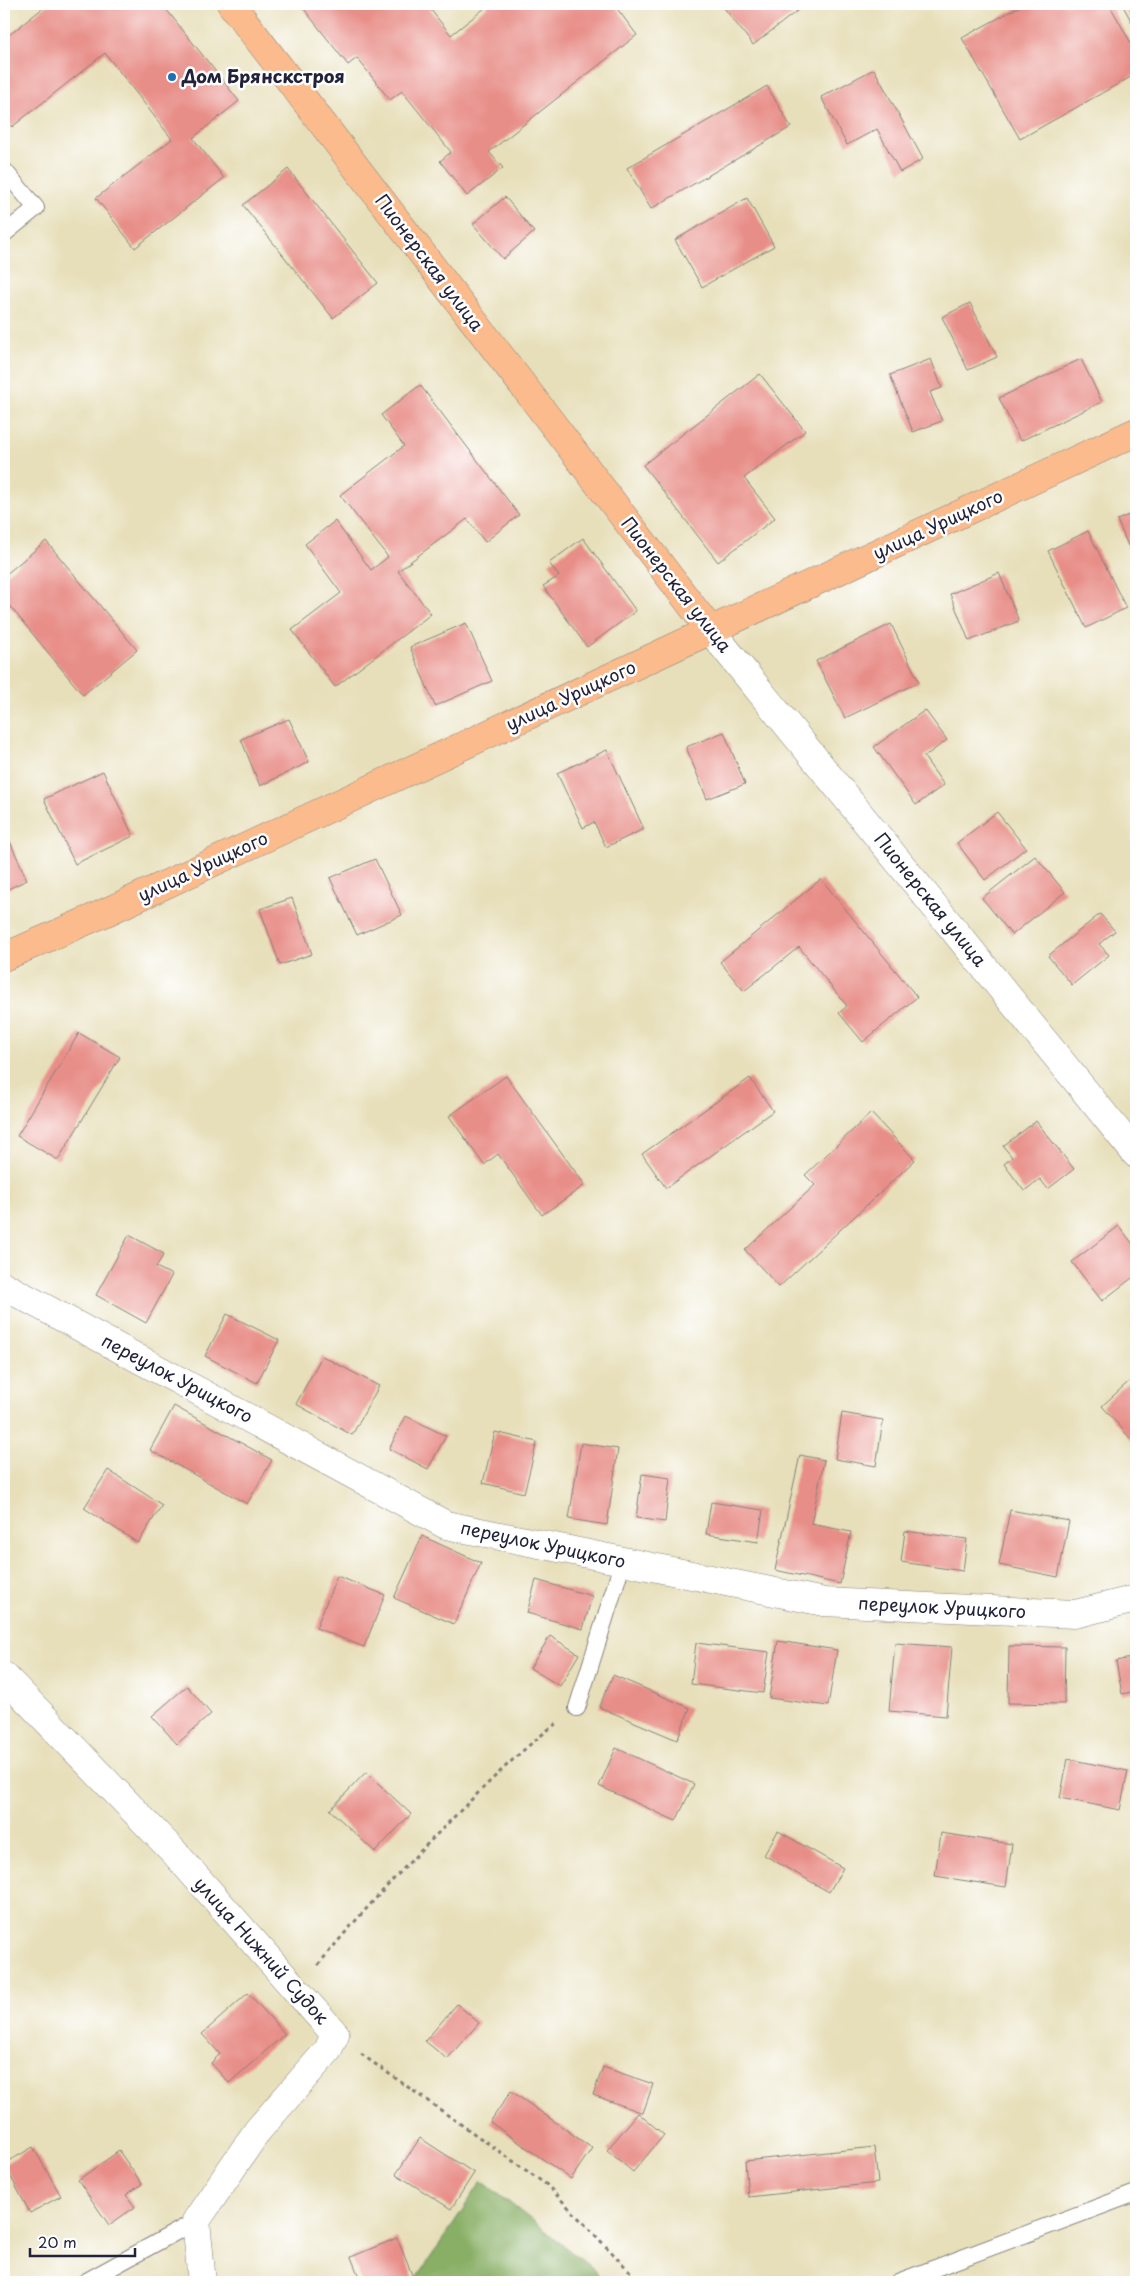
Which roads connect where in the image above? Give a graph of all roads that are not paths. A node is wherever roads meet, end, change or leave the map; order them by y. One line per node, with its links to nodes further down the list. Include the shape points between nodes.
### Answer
1 (230, 4): 5 (main road, Пионерская улица)
2 (4, 170): 3 (lane, via 36,208)
3 (4, 234)
4 (1136, 432): 5 (main road, улица Урицкого)
5 (711, 631): 6 (main road, улица Урицкого); 7 (street, Пионерская улица)
6 (4, 957)
7 (1136, 1154)
8 (4, 1286): 9 (street, переулок Урицкого, via 446,1525)
9 (623, 1561): 10 (street, переулок Урицкого, via 824,1602 1075,1614); 12 (lane)
10 (1136, 1599)
11 (4, 1676): 14 (street, улица Нижний Судок, via 174,1852 335,2034 328,2050 258,2130)
12 (577, 1708)
13 (1136, 2193): 17 (lane)
14 (196, 2221): 15 (lane); 16 (street)
15 (86, 2282)
16 (202, 2282)
17 (898, 2282)

